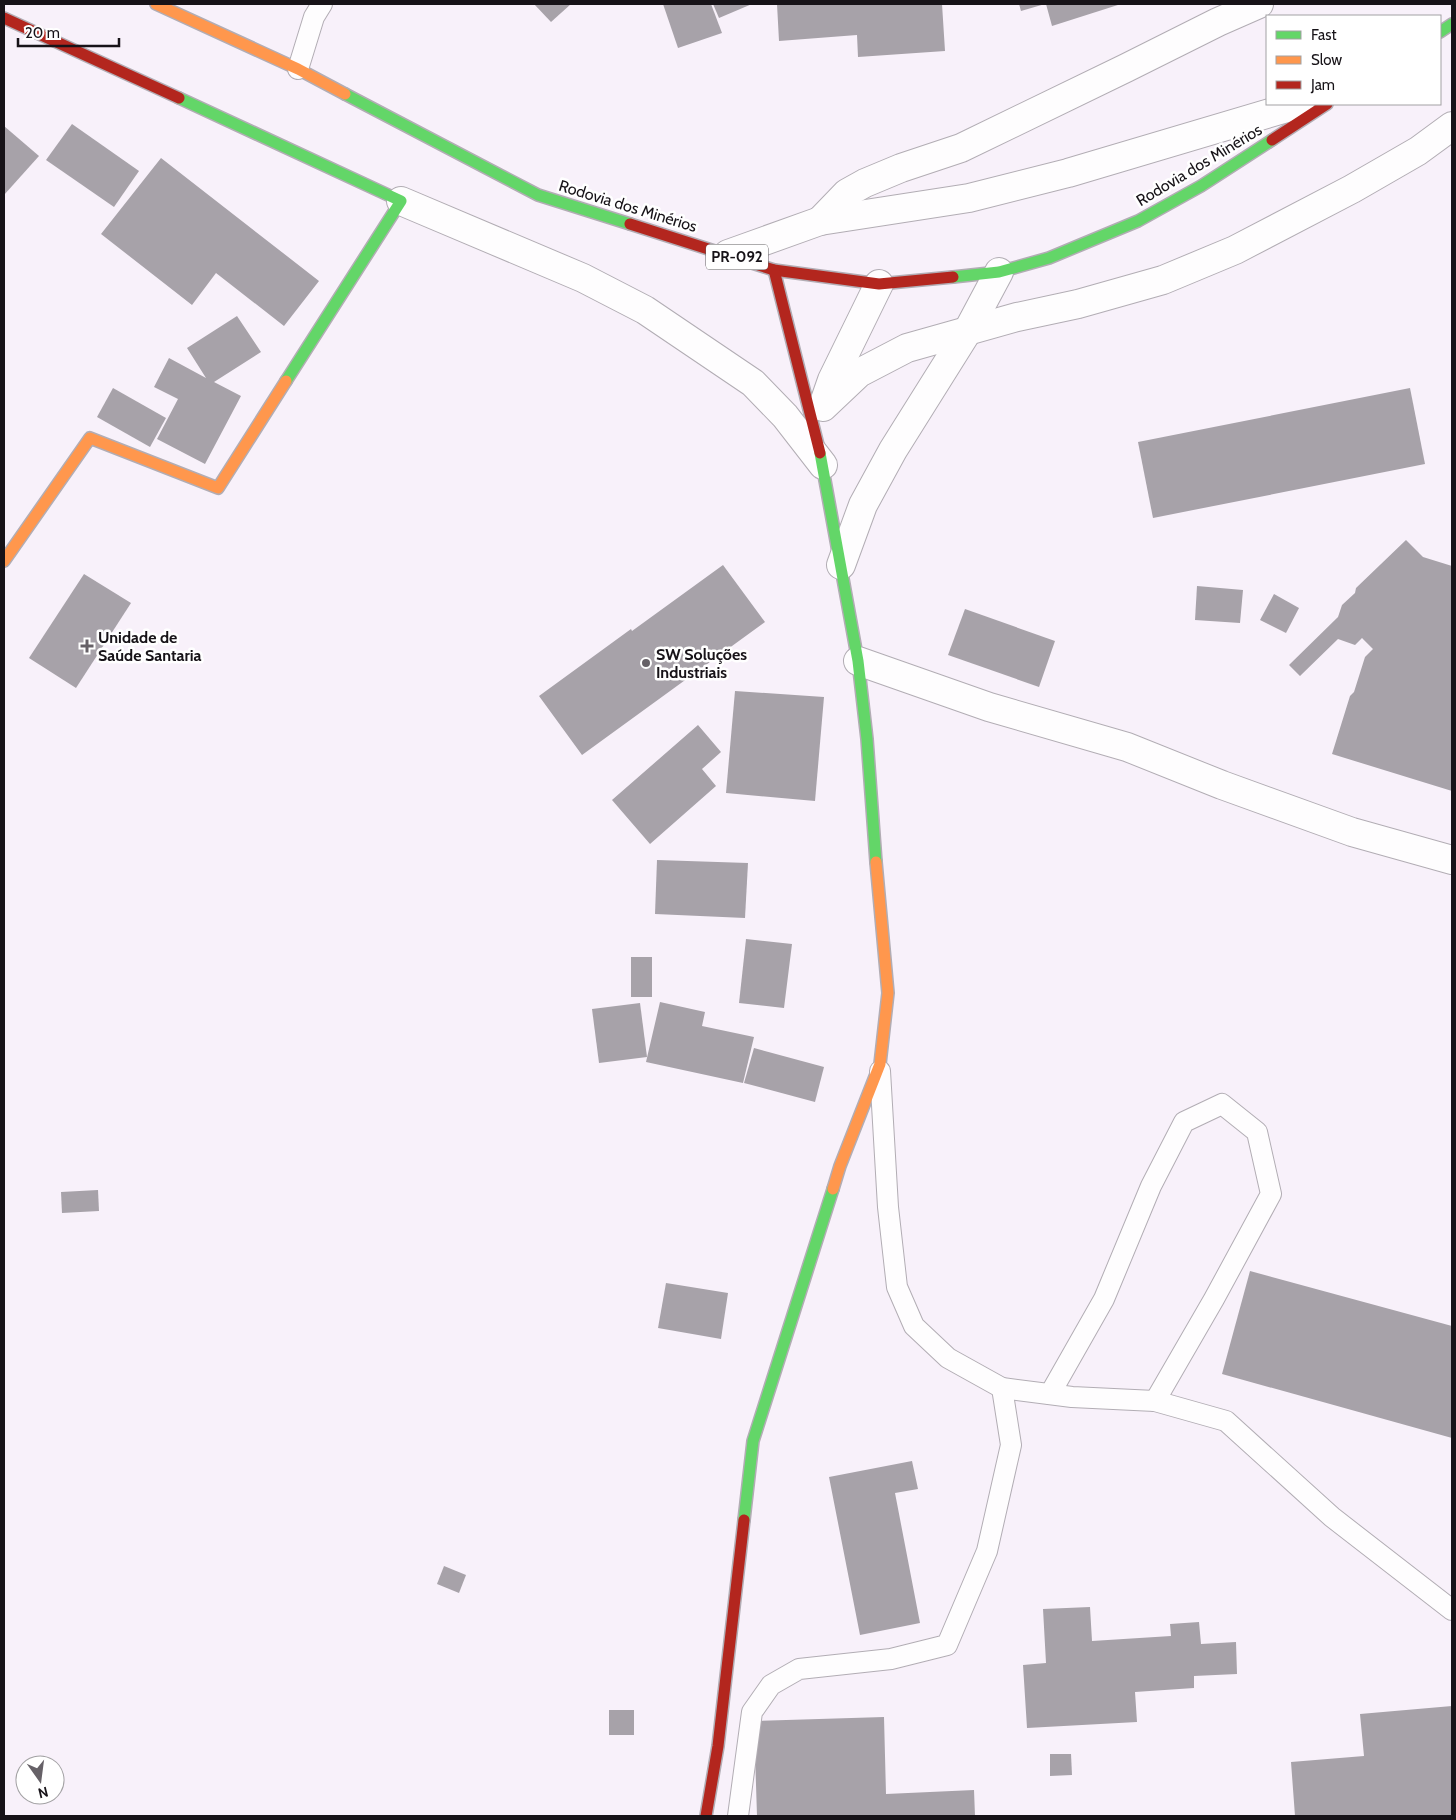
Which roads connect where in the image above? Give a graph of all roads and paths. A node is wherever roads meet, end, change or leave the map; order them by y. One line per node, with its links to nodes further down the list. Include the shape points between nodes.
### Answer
1 (156, 4): 7 (street, Rodovia dos Minérios / PR-092)
2 (322, 4): 7 (lane, via 314,17)
3 (1259, 4): 12 (street, via 961,148 865,183 847,193)
4 (4, 18): 11 (street)
5 (1452, 24): 6 (street)
6 (1441, 31)
7 (298, 69): 13 (street, Rodovia dos Minérios / PR-092, via 538,195)
8 (1297, 105): 12 (street, via 1068,173 969,198)
9 (1324, 105): 15 (street, Rodovia dos Minérios / PR-092, via 1200,186 1138,221 1049,258)
10 (1452, 126): 17 (street, via 1418,151 1352,189 1235,250 1163,280)
11 (401, 201): 20 (street, via 583,278 645,310 753,383 785,416); 21 (street, via 218,488 90,438)
12 (820, 221): 13 (street)
13 (728, 254): 14 (street, Rodovia dos Minérios / PR-092)
14 (774, 270): 16 (street, Rodovia dos Minérios / PR-092); 19 (street)
15 (999, 272): 16 (street, Rodovia dos Minérios / PR-092); 17 (street)
16 (879, 284): 18 (street, via 832,380)
17 (968, 332): 18 (street, via 907,348 860,373); 22 (street, via 893,450 863,504)
18 (823, 407): 19 (street)
19 (814, 434): 20 (street)
20 (823, 465): 22 (street)
21 (4, 561)
22 (841, 566): 23 (street)
23 (858, 661): 24 (street, via 989,706 1127,747 1352,832); 25 (street, via 888,993)
24 (1452, 860)
25 (880, 1064): 26 (lane, via 888,1207 897,1287 914,1326 948,1358); 30 (street, via 840,1166 754,1441 718,1746)
26 (1002, 1388): 27 (lane); 31 (lane, via 1011,1445 987,1551 947,1645 891,1659 798,1669 770,1685 752,1712)
27 (1050, 1394): 28 (lane); 28 (lane, via 1104,1299 1151,1186 1184,1122 1222,1104 1257,1132 1271,1194)
28 (1155, 1401): 29 (lane, via 1226,1421 1332,1517)
29 (1452, 1610)
30 (706, 1816)
31 (738, 1816)

